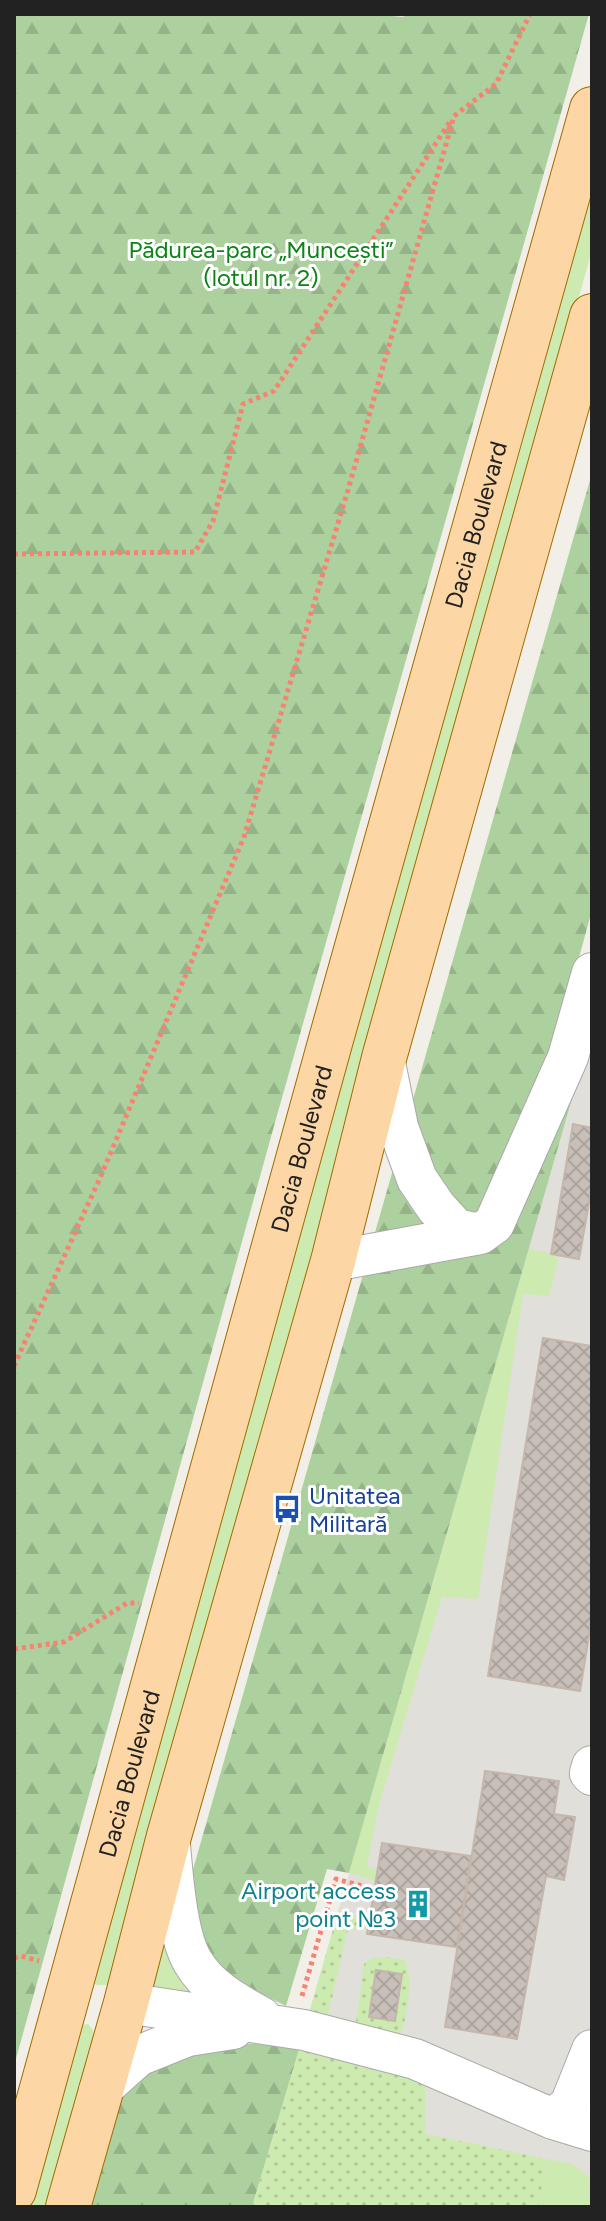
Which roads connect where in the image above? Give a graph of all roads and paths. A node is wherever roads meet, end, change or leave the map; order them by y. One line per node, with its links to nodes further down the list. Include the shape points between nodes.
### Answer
1 (530, 14): 3 (path, via 496,84)
2 (592, 109): 11 (main road, Dacia Boulevard)
3 (454, 116): 5 (path, via 274,391 243,404 213,521 195,552); 10 (path, via 244,837)
4 (592, 316): 7 (main road)
5 (14, 554)
6 (592, 973): 8 (lane, via 568,1057 494,1224)
7 (384, 1058): 8 (lane, via 398,1127 417,1179 456,1229); 9 (main road)
8 (480, 1234): 9 (lane)
9 (333, 1261): 15 (main road)
10 (14, 1366)
11 (176, 1603): 12 (path, via 127,1603 64,1642); 17 (main road, Dacia Boulevard)
12 (14, 1649)
13 (592, 1766): 14 (lane)
14 (592, 1775)
15 (169, 1836): 18 (main road); 19 (lane, via 178,1916 193,1962 223,1995)
16 (374, 1889): 19 (path, via 336,1879)
17 (67, 1999): 18 (main road); 24 (main road, Dacia Boulevard)
18 (124, 2008): 19 (lane); 21 (main road)
19 (282, 2026): 21 (lane, via 188,2036 138,2056); 22 (lane, via 415,2059)
20 (592, 2050): 22 (lane, via 570,2105)
21 (99, 2091): 25 (main road)
22 (553, 2119): 23 (lane)
23 (592, 2131)
24 (14, 2190)
25 (68, 2207)

